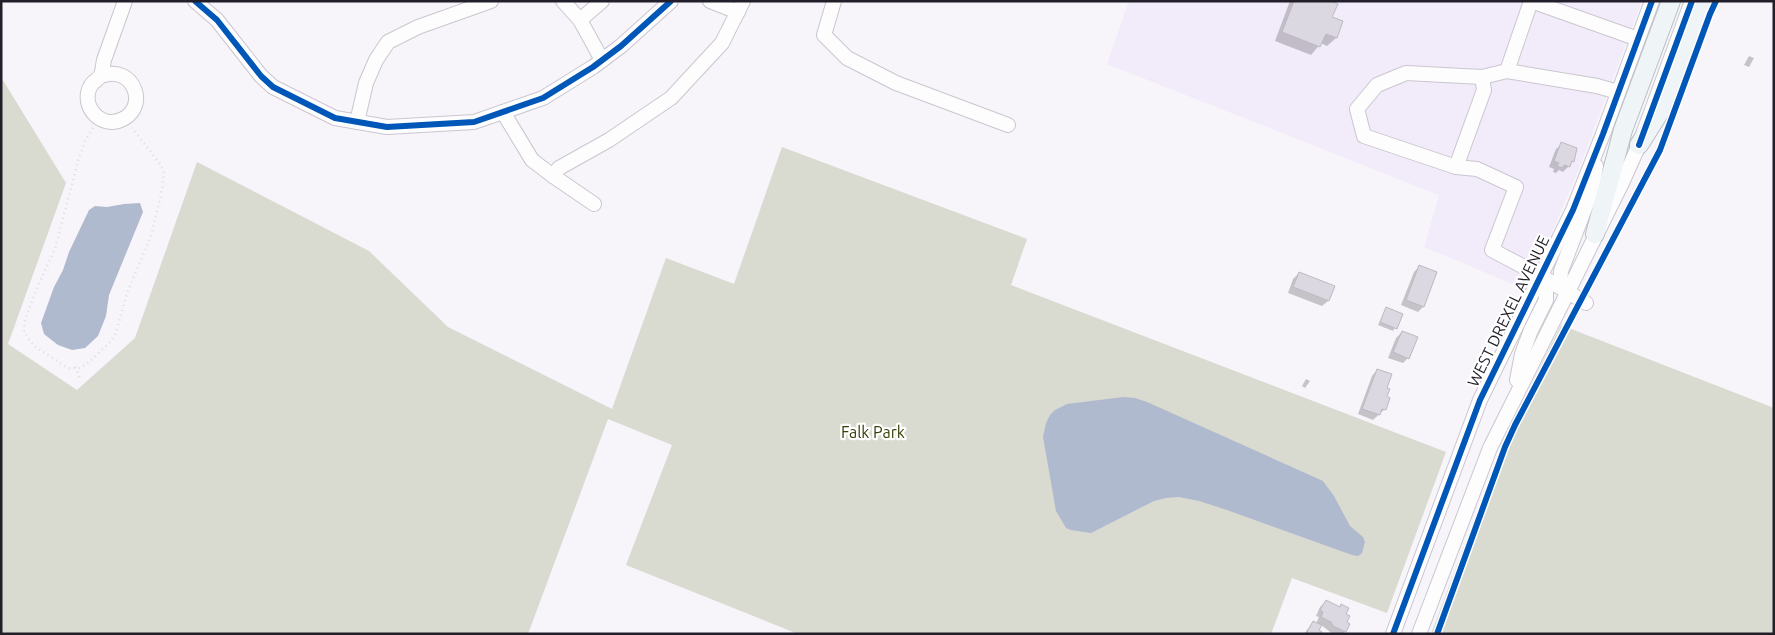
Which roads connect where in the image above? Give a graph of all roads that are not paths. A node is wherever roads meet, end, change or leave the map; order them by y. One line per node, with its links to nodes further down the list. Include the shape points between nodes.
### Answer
1 (126, 1): 18 (street)
2 (195, 1): 22 (street, via 217,20 273,87 335,118)
3 (492, 1): 22 (street, via 418,27 388,42 366,83)
4 (564, 1): 14 (street)
5 (602, 1): 14 (street)
6 (671, 1): 16 (street)
7 (710, 1): 13 (street)
8 (834, 1): 23 (street, via 824,35 847,58 896,83)
9 (1652, 1): 15 (street, WEST DREXEL AVENUE)
10 (1671, 1): 29 (main road, via 1622,130)
11 (1692, 1): 25 (street)
12 (1704, 1): 25 (main road, via 1665,104)
13 (740, 7): 27 (street, via 722,43 671,98 609,140 559,168)
14 (580, 20): 16 (street)
15 (1638, 39): 17 (street, via 1531,1); 20 (street, WEST DREXEL AVENUE)
16 (602, 60): 21 (street, via 543,98)
17 (1507, 71): 19 (street); 20 (street)
18 (101, 76): 18 (street, via 116,73 133,86 136,93 134,107 124,119 109,122 90,109 90,86)
19 (1482, 77): 26 (street, via 1484,90); 26 (street, via 1406,73 1377,85 1357,109 1364,136)
20 (1618, 92): 24 (street, WEST DREXEL AVENUE)
21 (503, 112): 22 (street, via 474,122 387,128); 27 (street, via 532,160)
22 (357, 122)
23 (1008, 125)
24 (1603, 134): 30 (street, WEST DREXEL AVENUE); 31 (street, via 1592,190 1561,271 1560,283)
25 (1639, 146): 29 (street)
26 (1456, 167): 30 (street, via 1477,169 1516,187 1492,250)
27 (553, 176): 28 (street)
28 (594, 204)
29 (1595, 234): 31 (street)
30 (1541, 276): 31 (street); 33 (street, via 1546,300 1522,354); 34 (street, WEST DREXEL AVENUE, via 1480,400)
31 (1567, 293): 32 (street); 33 (street)
32 (1586, 303)
33 (1512, 400): 35 (street, via 1490,448)
34 (1393, 634)
35 (1419, 634)

